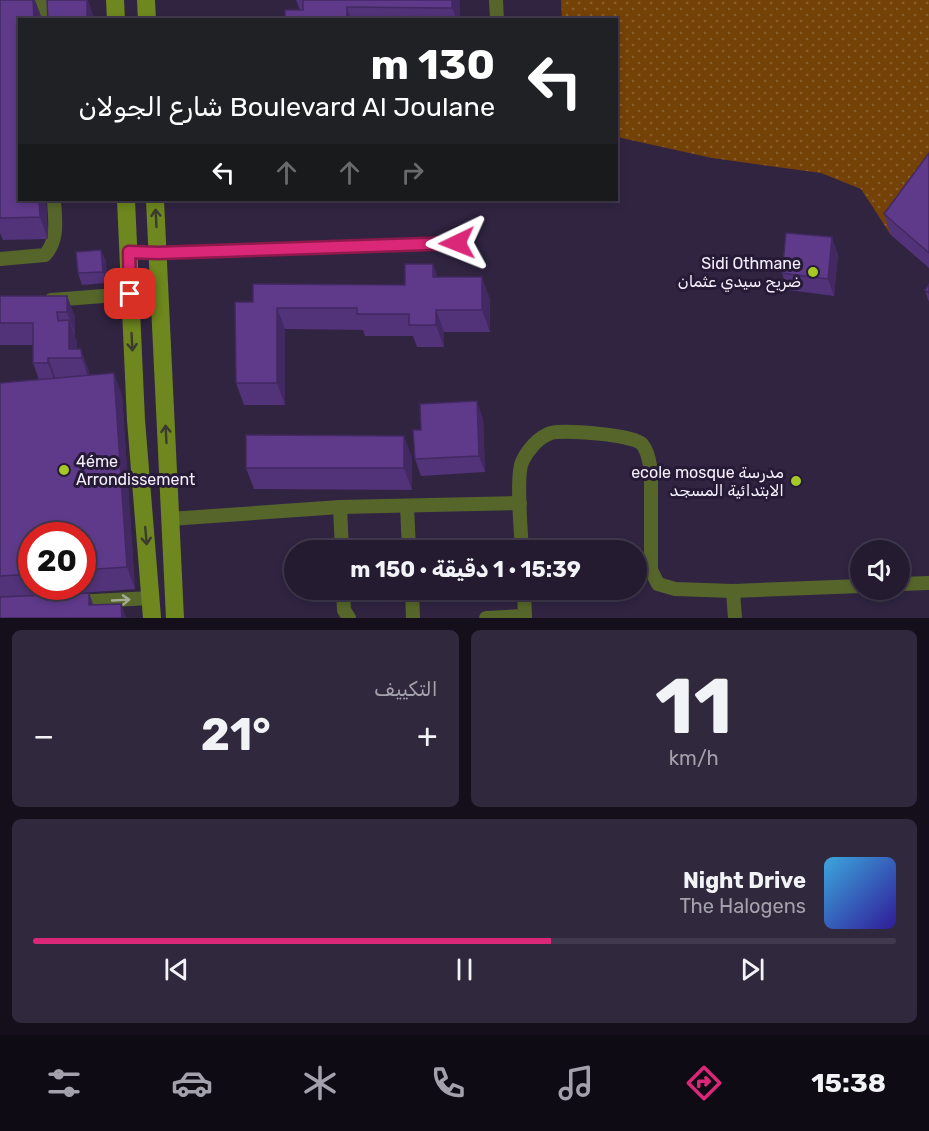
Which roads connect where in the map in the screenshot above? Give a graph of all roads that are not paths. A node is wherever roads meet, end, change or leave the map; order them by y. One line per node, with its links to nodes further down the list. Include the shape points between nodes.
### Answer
1 (57, 0): 6 (street)
2 (115, 0): 8 (main road)
3 (146, 0): 9 (main road)
4 (496, 0): 10 (street)
5 (0, 1): 6 (street)
6 (44, 1): 7 (street)
7 (45, 18)
8 (116, 18)
9 (147, 18)
10 (496, 18)
11 (54, 201): 17 (street, via 56,237 45,255)
12 (126, 201): 15 (main road)
13 (155, 201): 16 (main road, one-way to 13)
14 (457, 243): 16 (lane)
15 (129, 252): 16 (lane); 18 (main road)
16 (158, 253): 23 (main road, one-way to 16)
17 (0, 259)
18 (130, 294): 19 (street); 31 (main road, one-way to 31)
19 (36, 301)
20 (520, 503): 21 (street); 26 (street); 30 (street, via 521,464 537,441 551,433 632,438 645,449 651,470 650,557 658,584 675,589)
21 (407, 506): 22 (street); 25 (street)
22 (340, 507): 23 (street); 24 (street)
23 (170, 519): 38 (main road)
24 (342, 540)
25 (409, 540)
26 (522, 540)
27 (929, 583): 28 (street)
28 (910, 584)
29 (850, 586): 30 (street)
30 (733, 591): 42 (street)
31 (151, 598): 35 (street, one-way to 31); 37 (main road)
32 (344, 600): 39 (street, via 344,610)
33 (412, 600): 40 (street)
34 (524, 600): 36 (street)
35 (58, 603)
36 (525, 617): 41 (street)
37 (152, 618)
38 (175, 618)
39 (350, 618)
40 (413, 618)
41 (486, 618)
42 (735, 618)

